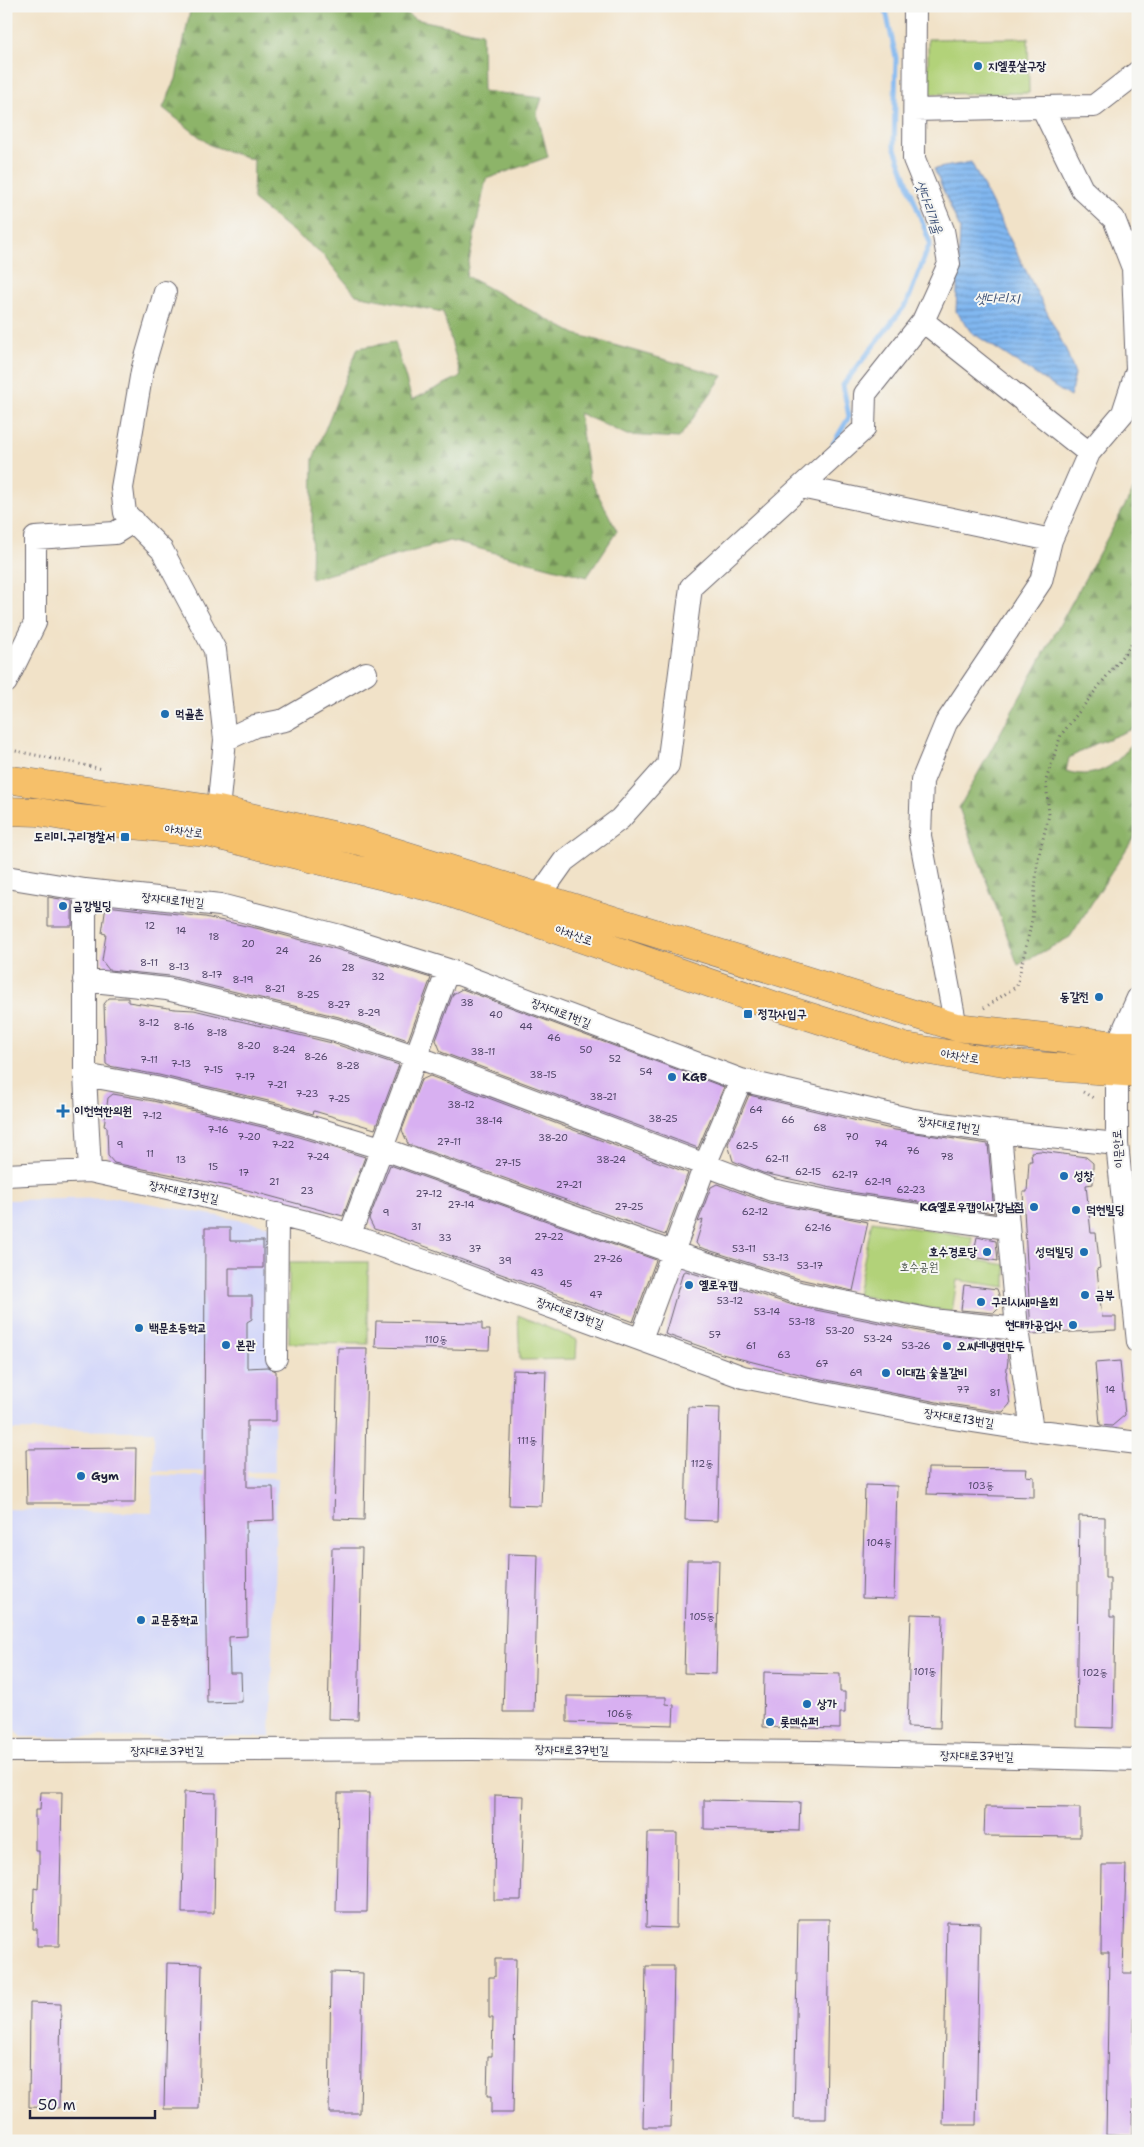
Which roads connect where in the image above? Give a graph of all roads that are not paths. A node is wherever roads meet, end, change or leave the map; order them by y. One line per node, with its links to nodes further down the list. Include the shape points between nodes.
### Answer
1 (915, 6): 4 (street)
2 (1138, 72): 3 (street, via 1094,106)
3 (1042, 107): 4 (street); 7 (street, via 1082,189 1114,219 1133,268 1137,370 1123,413)
4 (915, 110): 6 (street, via 914,158 943,230 948,264)
5 (165, 292): 9 (street, via 142,371 122,488 126,513)
6 (923, 322): 7 (street); 8 (street, via 865,394 864,428)
7 (1089, 453): 10 (street)
8 (801, 487): 10 (street); 19 (street, via 691,587 668,765 620,819 564,861)
9 (134, 521): 12 (street, via 115,533 35,538 35,623); 13 (street, via 162,550 216,650)
10 (1052, 540): 23 (street, via 1041,581 946,723 922,781 920,836)
11 (366, 673): 13 (street, via 285,720 255,726)
12 (6, 682)
13 (225, 740): 15 (street)
14 (6, 779): 15 (main road, 아차산로)
15 (218, 810): 19 (main road, 아차산로, via 360,841)
16 (10, 815): 19 (main road, 아차산로, via 47,813 207,833 445,891)
17 (6, 877): 18 (street, 장자대로1번길)
18 (85, 890): 20 (street, 장자대로1번길, via 220,905 340,936); 21 (street)
19 (535, 908): 23 (main road, 아차산로); 26 (main road, 아차산로, via 773,1005 905,1047 1010,1064)
20 (448, 970): 25 (street); 28 (street, 장자대로1번길)
21 (84, 980): 25 (street, via 167,989 336,1030); 27 (street)
22 (1138, 998): 24 (street)
23 (956, 1027): 24 (main road, 아차산로)
24 (1128, 1045): 26 (street, 이문안로)
25 (417, 1057): 30 (street); 32 (street)
26 (1128, 1072): 31 (street, 이문안로)
27 (85, 1075): 30 (street, via 278,1117); 33 (street)
28 (741, 1080): 29 (street, 장자대로1번길, via 913,1120); 32 (street)
29 (1000, 1132): 31 (street, 장자대로1번길); 36 (street)
30 (381, 1148): 37 (street); 38 (street)
31 (1124, 1158): 41 (street, 이문안로)
32 (706, 1165): 36 (street, via 772,1190 847,1205); 38 (street)
33 (90, 1171): 34 (street, 장자대로13번길); 35 (street, 장자대로13번길)
34 (6, 1175)
35 (277, 1214): 37 (street, 장자대로13번길); 42 (street)
36 (1008, 1228): 39 (street)
37 (350, 1234): 40 (street, 장자대로13번길)
38 (674, 1253): 39 (street, via 799,1293 932,1320); 40 (street)
39 (1017, 1329): 43 (street)
40 (642, 1339): 43 (street, 장자대로13번길, via 744,1377 940,1416)
41 (1138, 1342)
42 (276, 1358)
43 (1032, 1430): 44 (street, 장자대로13번길)
44 (1138, 1443)
45 (6, 1751): 46 (street, 장자대로37번길, via 472,1749 826,1752)
46 (1138, 1760)

